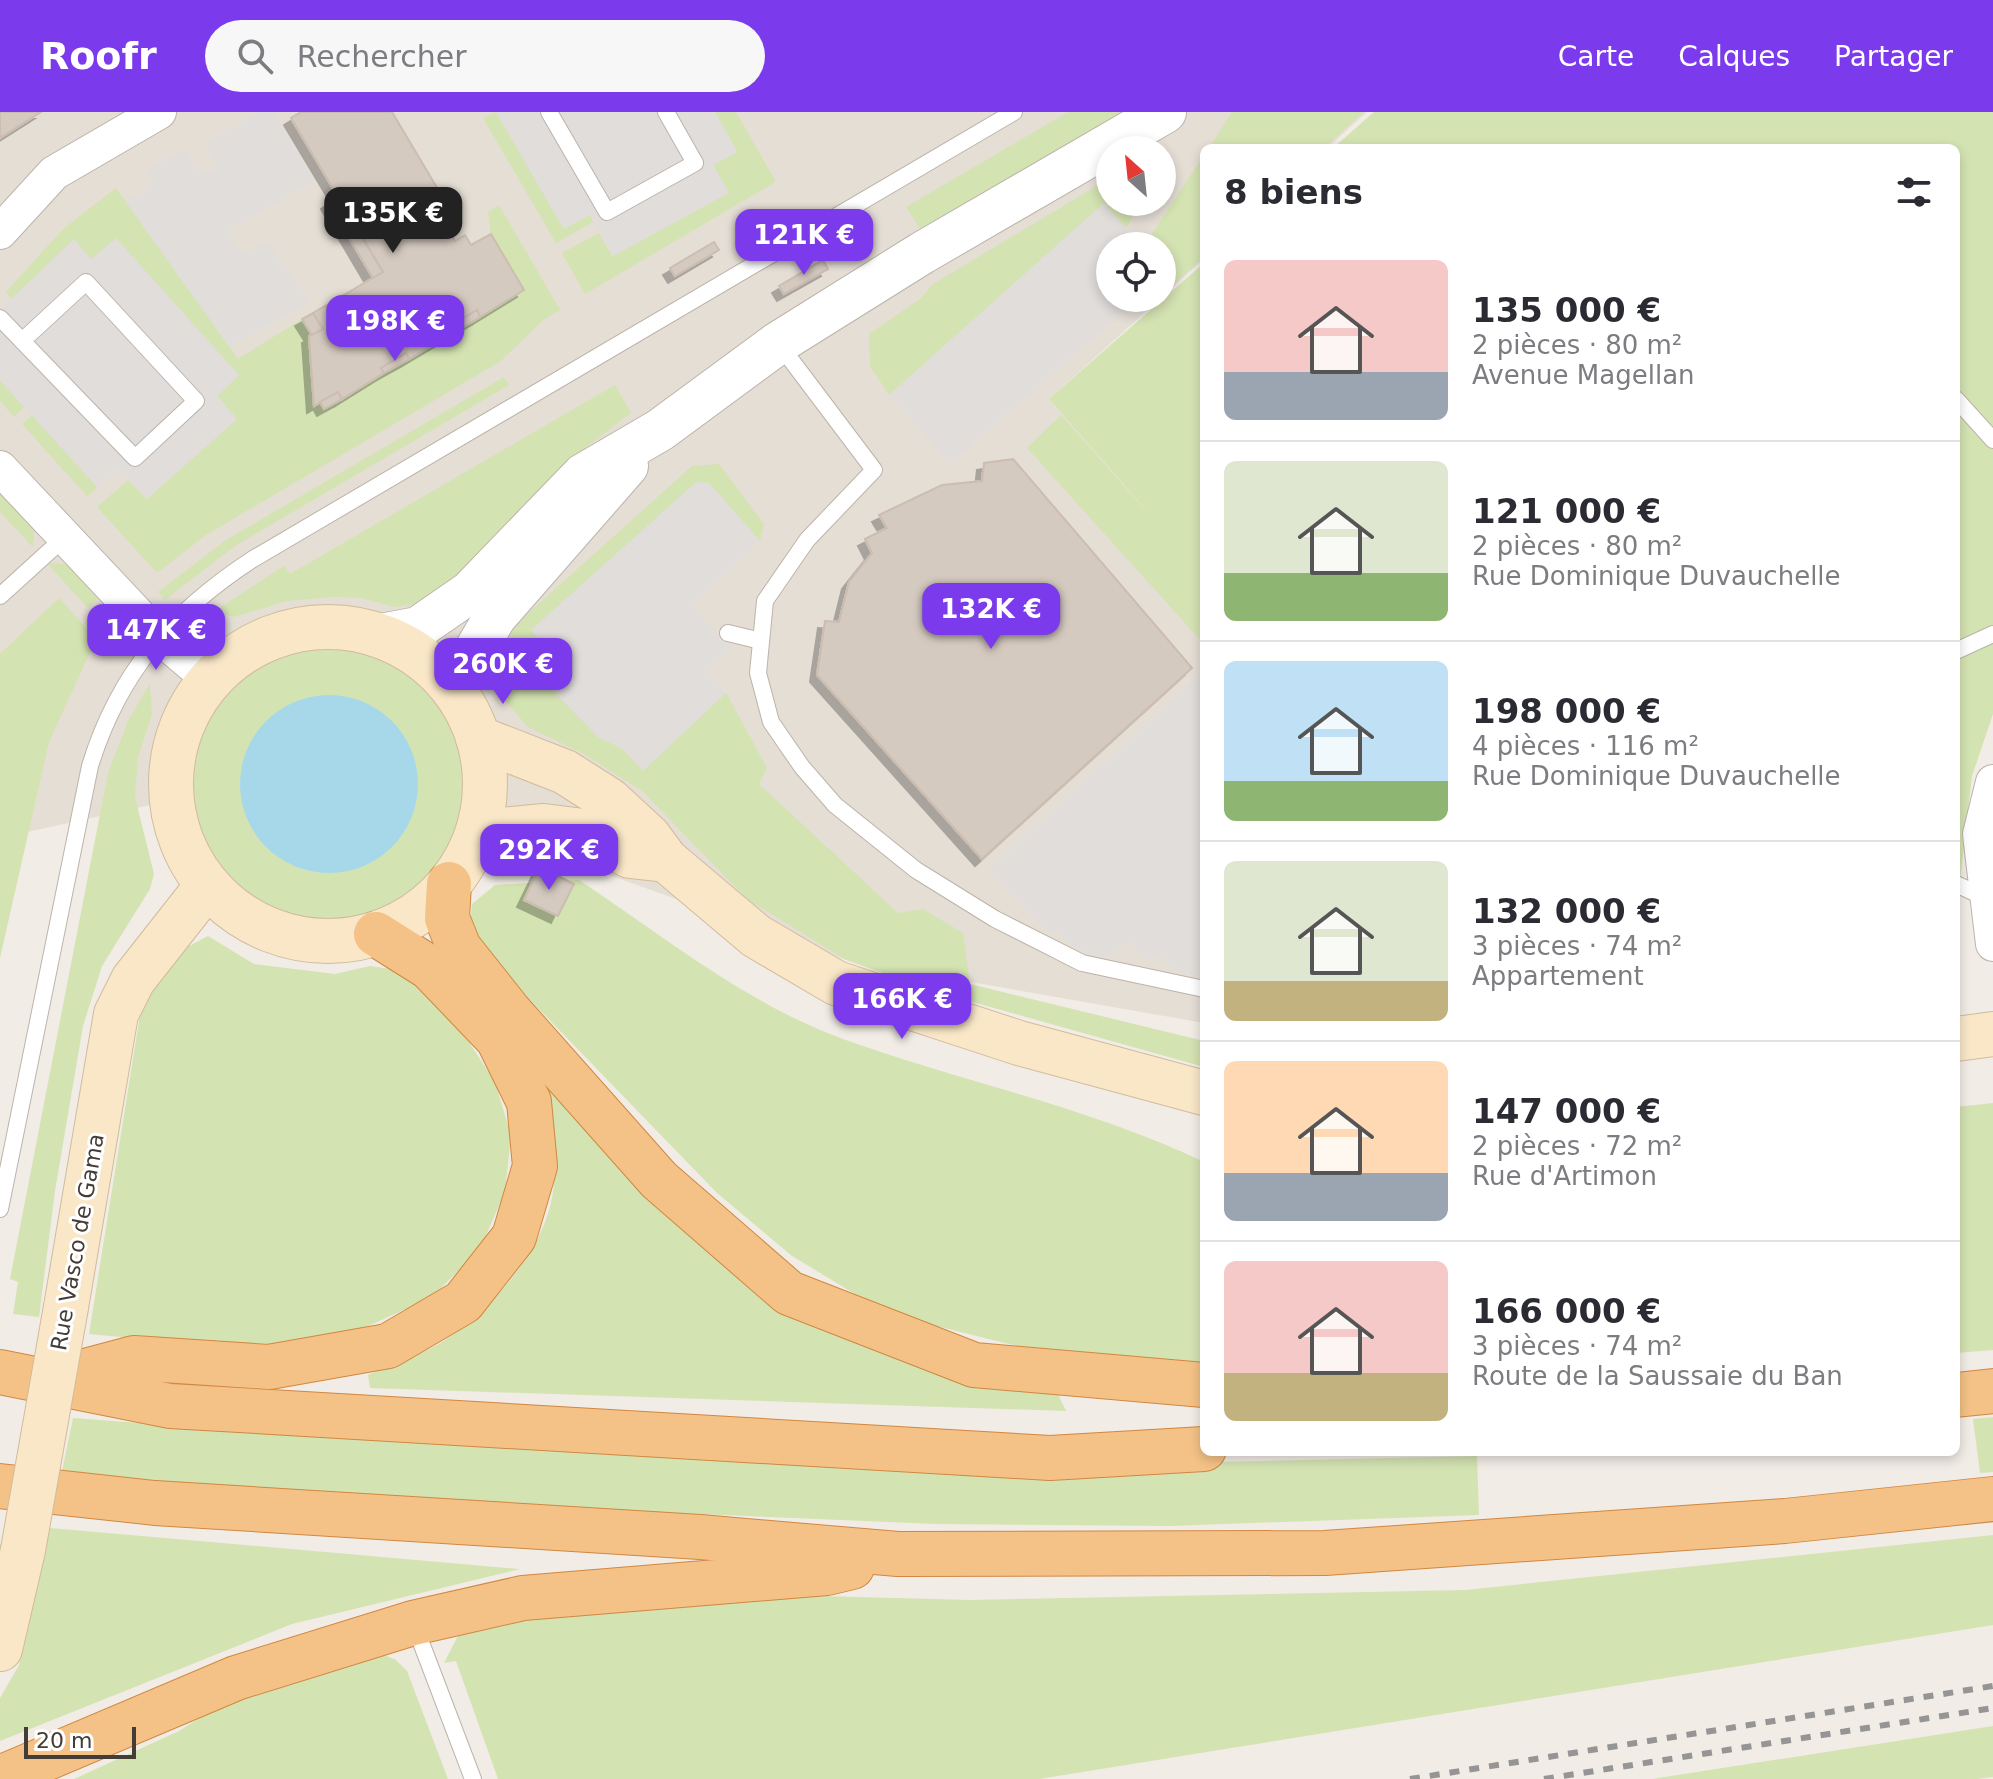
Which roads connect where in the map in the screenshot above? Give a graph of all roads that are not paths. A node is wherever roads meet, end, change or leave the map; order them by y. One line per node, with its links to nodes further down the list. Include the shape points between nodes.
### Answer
1 (159, 112): 6 (street, via 54,173)
2 (549, 112): 3 (lane, via 607,212 695,163)
3 (666, 112)
4 (1014, 112): 19 (lane, via 253,559 219,581)
5 (1165, 112): 9 (street)
6 (0, 232)
7 (0, 318): 8 (lane)
8 (22, 341): 8 (lane, via 135,458 196,401 86,282)
9 (778, 343): 11 (street); 20 (lane, via 874,470 807,540 765,601)
10 (1960, 403): 12 (lane)
11 (660, 430): 18 (street, via 583,475 470,592 418,628); 23 (street, via 495,617)
12 (1993, 440)
13 (0, 468): 14 (street)
14 (65, 537): 15 (lane); 19 (street)
15 (0, 596)
16 (728, 633): 20 (lane)
17 (1993, 634): 21 (lane)
18 (381, 635): 22 (main road, via 335,627 288,631 245,650); 23 (main road, via 421,657)
19 (158, 636): 22 (street); 38 (lane, via 114,704 90,766)
20 (761, 641): 34 (lane, via 758,673 771,722 835,805 916,870 995,919 1082,963)
21 (1960, 649)
22 (209, 679): 29 (main road, via 185,717 171,760 171,805 183,848)
23 (453, 688): 24 (main road)
24 (478, 738): 26 (main road, via 486,785); 27 (main road, via 587,786 649,837)
25 (1993, 782): 31 (street, via 1980,834)
26 (478, 832): 27 (main road, via 544,826 583,831 630,856); 28 (main road)
27 (666, 860): 37 (main road, via 756,936 836,983 1019,1043)
28 (449, 884): 32 (main road, via 416,914); 41 (highway, via 447,918 459,948 509,1011 659,1180 789,1293 974,1365)
29 (207, 886): 32 (main road, via 242,917 284,936 330,942); 49 (main road, Rue Vasco de Gama, bridge, via 133,980 116,1014 23,1550)
30 (1960, 886): 31 (lane)
31 (1988, 899): 33 (street)
32 (376, 934): 40 (highway, via 430,968 498,1039 529,1102 535,1166 514,1237 463,1302 388,1346 269,1367 134,1358)
33 (1993, 944)
34 (1200, 988)
35 (1993, 1034): 36 (main road)
36 (1960, 1038)
37 (1200, 1092)
38 (0, 1209)
39 (0, 1372): 40 (highway)
40 (52, 1380): 44 (highway, via 170,1406 280,1413 1050,1458)
41 (1200, 1385)
42 (1993, 1391): 43 (highway)
43 (1960, 1395)
44 (1200, 1449)
45 (0, 1486): 47 (highway, via 155,1503)
46 (1993, 1499): 47 (highway, via 1785,1521 1325,1553)
47 (898, 1554): 48 (highway, via 827,1573 523,1598)
48 (413, 1623): 50 (highway, via 236,1678); 51 (lane)
49 (2, 1636)
50 (0, 1778)
51 (473, 1779)

